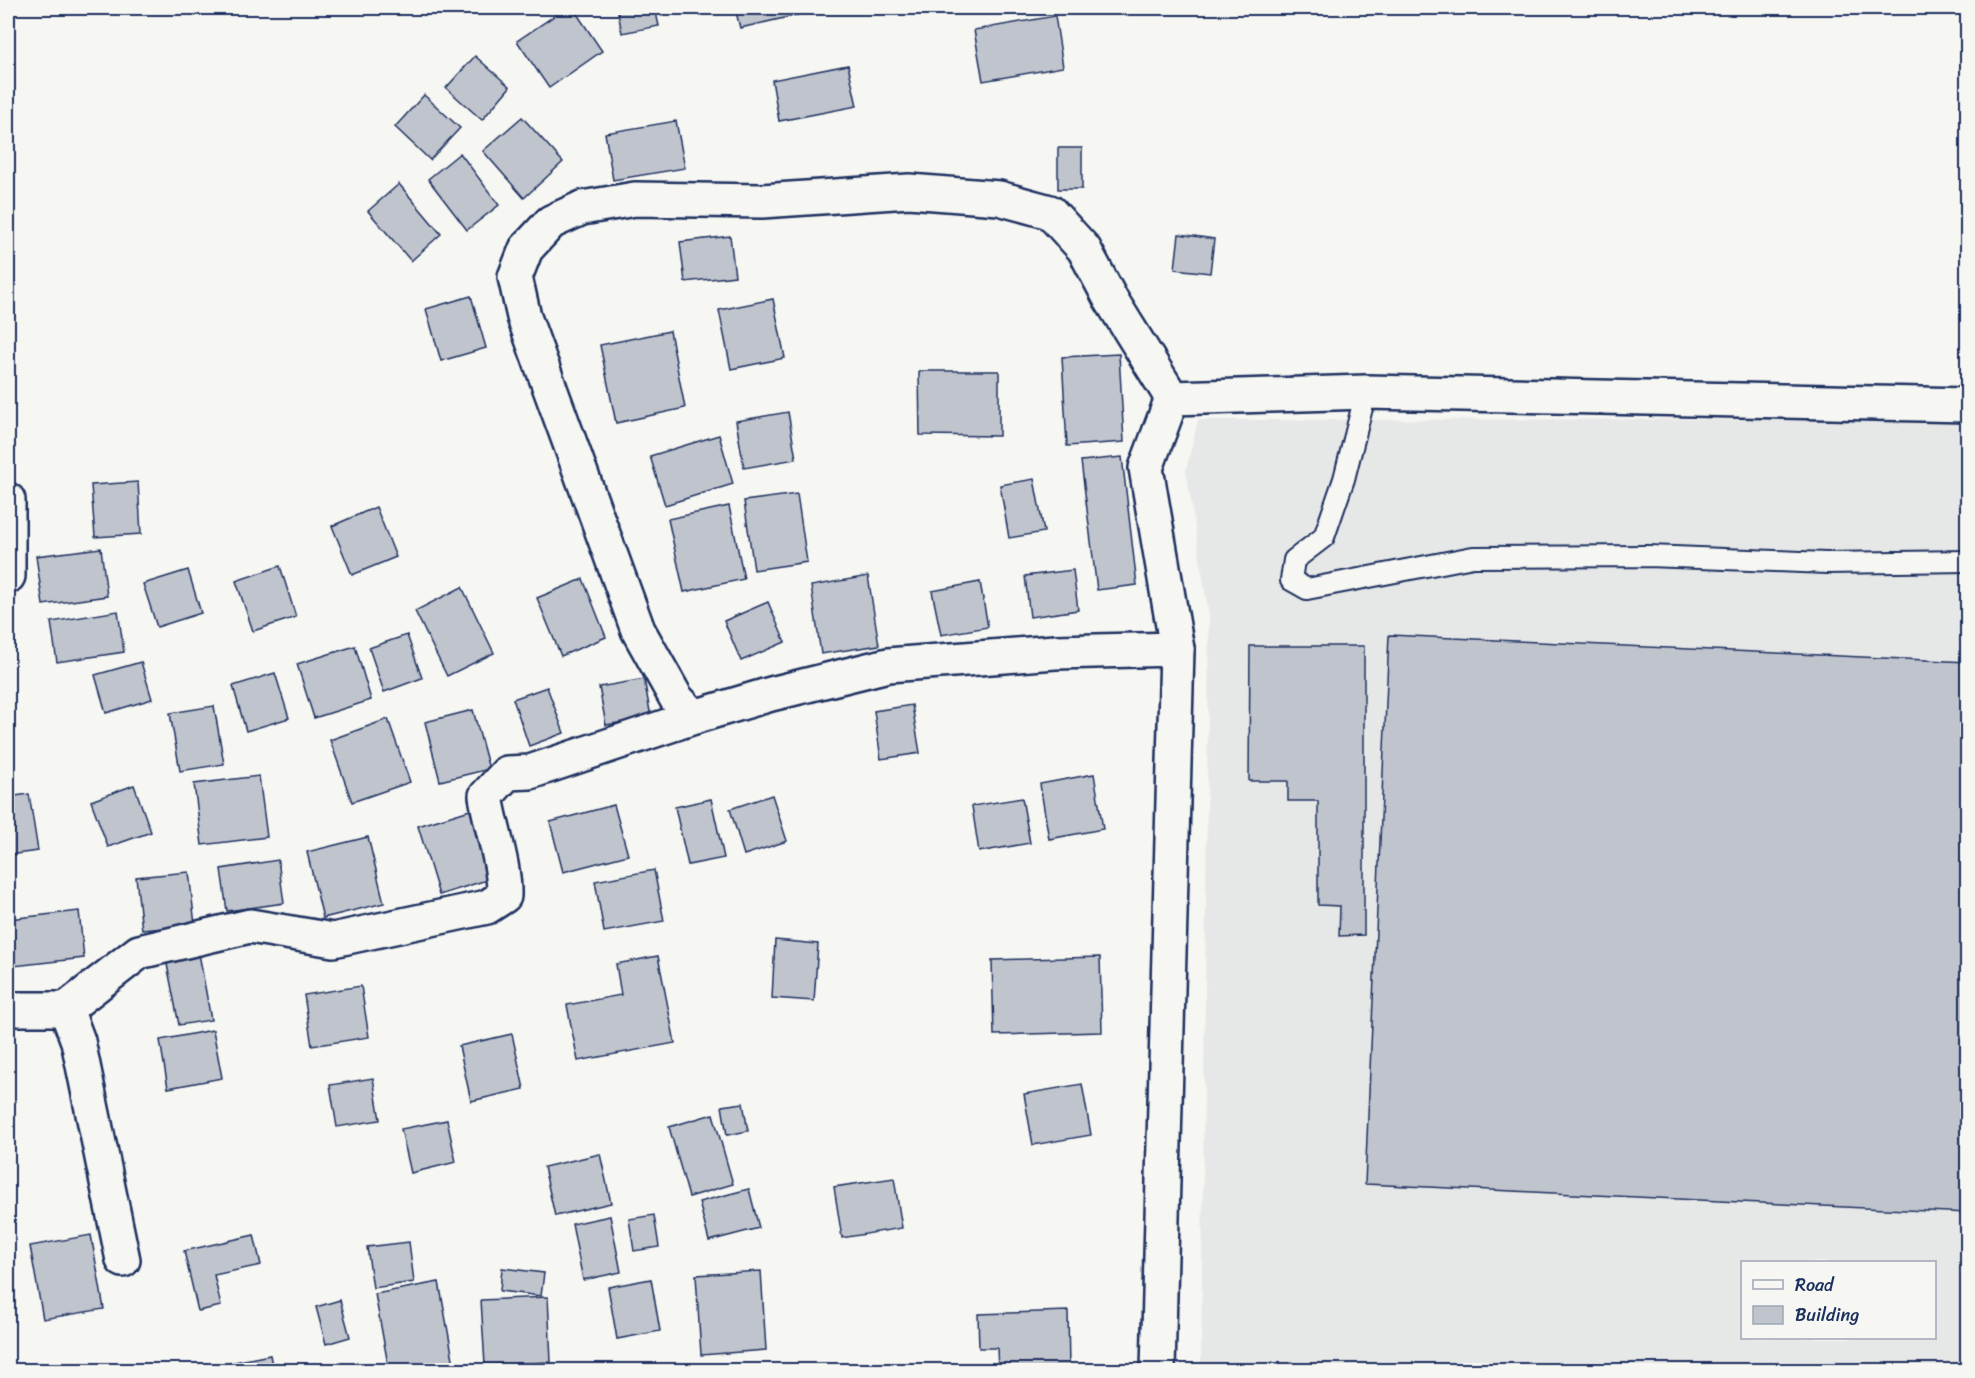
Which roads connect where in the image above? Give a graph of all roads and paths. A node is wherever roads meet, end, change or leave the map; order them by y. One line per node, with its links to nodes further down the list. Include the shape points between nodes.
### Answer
1 (1366, 392): 2 (street); 3 (street); 5 (lane, via 1344,479 1324,537 1294,560 1291,580 1307,590 1473,557)
2 (1172, 398): 7 (street, via 1146,468); 8 (street, via 1084,249 1050,212 999,198 909,191 762,201 635,199 582,208 551,222 526,249 515,277 524,317 638,630 676,698)
3 (1968, 405)
4 (8, 500): 6 (street)
5 (1968, 561)
6 (8, 576)
7 (1177, 649): 8 (street, via 1055,652 888,665); 12 (street)
8 (694, 717): 10 (street, via 530,772 507,773 486,796 491,832 505,876 504,897 486,907 333,940 250,926 139,952)
9 (8, 1009): 10 (street)
10 (66, 1009): 11 (street, via 78,1041)
11 (123, 1260)
12 (1158, 1371)

